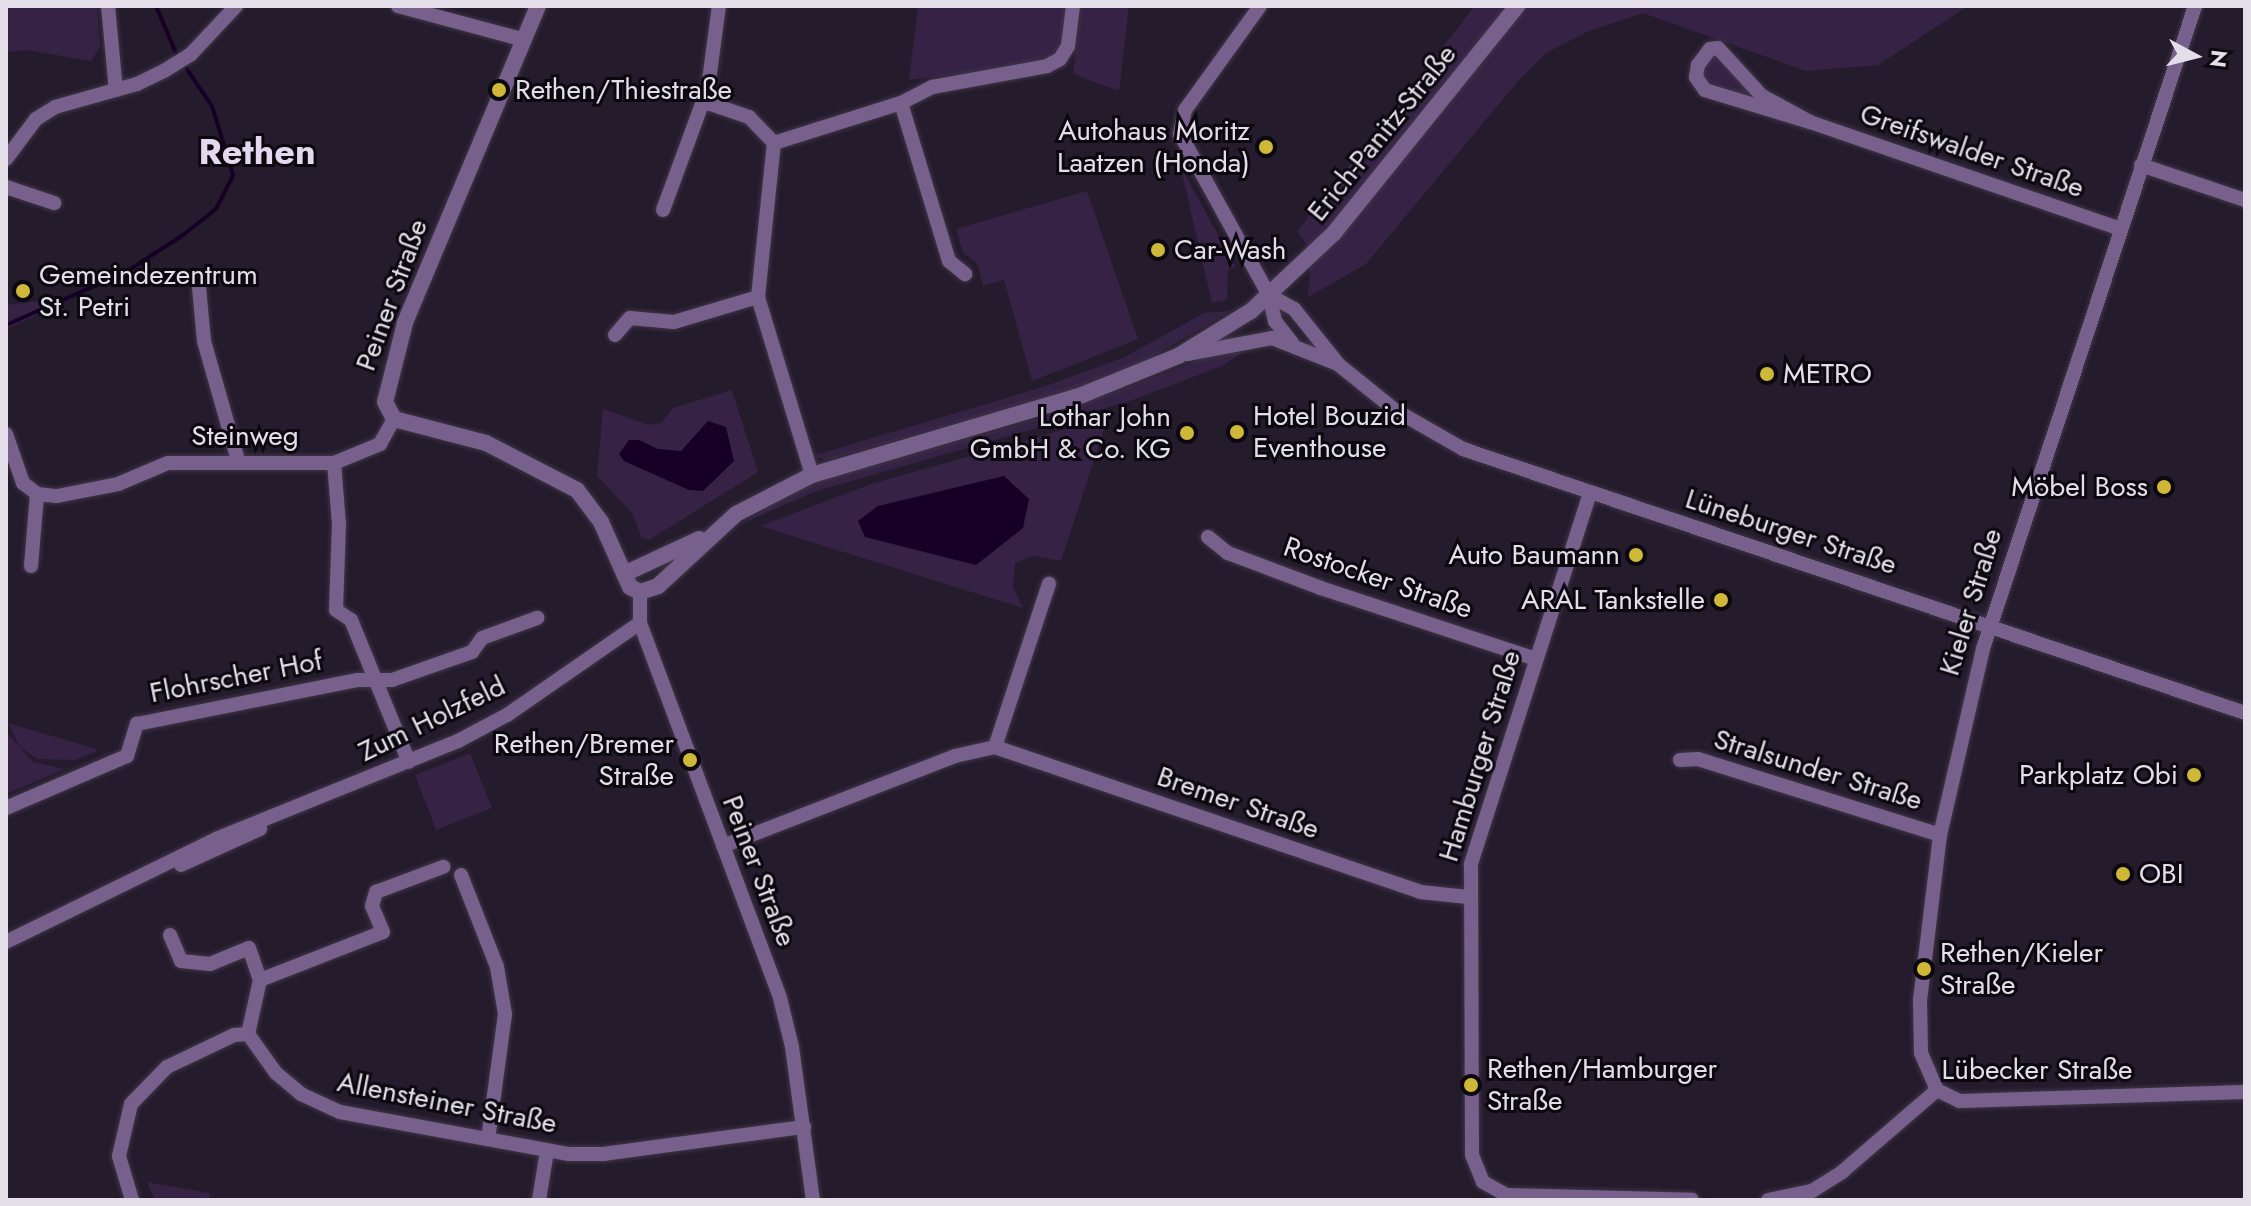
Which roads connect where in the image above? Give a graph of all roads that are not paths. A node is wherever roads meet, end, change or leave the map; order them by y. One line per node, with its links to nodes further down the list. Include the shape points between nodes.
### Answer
1 (108, 6): 11 (street)
2 (236, 6): 11 (street, via 191,54)
3 (398, 6): 10 (street)
4 (538, 6): 10 (street, Peiner Straße)
5 (719, 6): 12 (street)
6 (1073, 6): 13 (street, via 1068,46 1060,59 1047,66 932,87)
7 (1260, 6): 25 (street, via 1179,126 1183,146)
8 (1517, 6): 25 (street, Erich-Panitz-Straße, via 1382,177)
9 (2195, 6): 17 (street, Kieler Straße)
10 (521, 39): 31 (street, Peiner Straße, via 394,355 385,402)
11 (116, 90): 16 (street, via 55,107 36,119)
12 (702, 101): 15 (street, via 749,117); 21 (street)
13 (901, 103): 15 (street); 23 (street, via 949,261)
14 (1810, 122): 14 (street, Greifswalder Straße, via 1762,96 1725,51 1710,49 1698,65 1696,77 1705,90); 22 (street, Greifswalder Straße)
15 (774, 143): 26 (street)
16 (6, 159)
17 (2141, 165): 19 (street); 22 (street, Kieler Straße)
18 (6, 187): 20 (street)
19 (2245, 200)
20 (54, 203)
21 (663, 210)
22 (2118, 228): 46 (street, Kieler Straße)
23 (965, 274)
24 (199, 287): 33 (street, via 204,341)
25 (1269, 295): 28 (street, via 1275,321); 29 (street, Erich-Panitz-Straße); 30 (street, Lüneburger Straße, via 1294,309)
26 (758, 297): 27 (street, via 674,322 630,318); 35 (street)
27 (615, 335)
28 (1292, 343): 29 (street, Lüneburger Straße, via 1254,339); 30 (street, Lüneburger Straße)
29 (1178, 356): 35 (street, Erich-Panitz-Straße, via 1068,399)
30 (1339, 365): 36 (street, Lüneburger Straße, via 1395,410 1451,443)
31 (394, 419): 34 (street, Steinweg, via 380,444); 41 (street, via 486,443 559,478 591,505)
32 (6, 434): 37 (street, via 23,483)
33 (238, 460): 34 (street, Steinweg); 37 (street, Steinweg, via 168,463 85,494)
34 (334, 463): 48 (street, via 339,524 336,610 351,620)
35 (812, 475): 38 (street, Erich-Panitz-Straße, via 736,514)
36 (1590, 493): 46 (street, Lüneburger Straße); 47 (street, Hamburger Straße)
37 (37, 494): 40 (street)
38 (713, 533): 41 (street, Erich-Panitz-Straße); 43 (street, Erich-Panitz-Straße, via 658,586)
39 (1208, 537): 47 (street, Rostocker Straße, via 1228,553 1321,588)
40 (31, 566)
41 (624, 574): 43 (street)
42 (1049, 584): 50 (street)
43 (640, 592): 45 (street, Peiner Straße)
44 (537, 618): 48 (street, via 482,638 472,652 392,680)
45 (640, 623): 52 (street, Zum Holzfeld, via 507,715); 55 (street, Peiner Straße)
46 (1990, 625): 49 (street, Lüneburger Straße); 54 (street, Kieler Straße, via 1950,772)
47 (1536, 659): 58 (street, Hamburger Straße, via 1471,864)
48 (373, 681): 52 (street); 53 (street, Flohrscher Hof, via 137,724 127,756)
49 (2245, 713)
50 (995, 747): 55 (street, via 955,756); 58 (street, Bremer Straße, via 1420,892)
51 (1680, 760): 54 (street, Stralsunder Straße, via 1698,759)
52 (409, 762): 61 (street, Zum Holzfeld, via 218,838)
53 (6, 808)
54 (1940, 835): 64 (street, Kieler Straße, via 1920,1000 1921,1053)
55 (723, 846): 66 (street, Peiner Straße, via 780,998)
56 (443, 867): 62 (street, via 376,892 372,906 383,932)
57 (461, 875): 67 (street, via 497,967 505,1014)
58 (1468, 897): 72 (street, Hamburger Straße, via 1472,1155 1483,1182 1506,1195)
59 (6, 923): 61 (street)
60 (170, 935): 62 (street, via 181,961 210,964 249,948)
61 (9, 940)
62 (260, 980): 63 (street)
63 (248, 1034): 67 (street, Allensteiner Straße, via 276,1073 321,1106); 69 (street, via 234,1035 167,1067 131,1104 119,1156)
64 (1937, 1090): 65 (street, Lübecker Straße, via 1960,1101); 73 (street, Lübecker Straße, via 1842,1172 1812,1191)
65 (2245, 1092)
66 (804, 1127): 68 (street, Allensteiner Straße, via 603,1154); 71 (street, Peiner Straße)
67 (488, 1139): 68 (street, Allensteiner Straße)
68 (547, 1151): 70 (street)
69 (132, 1200)
70 (539, 1200)
71 (813, 1200)
72 (1692, 1200)
73 (1768, 1200)

